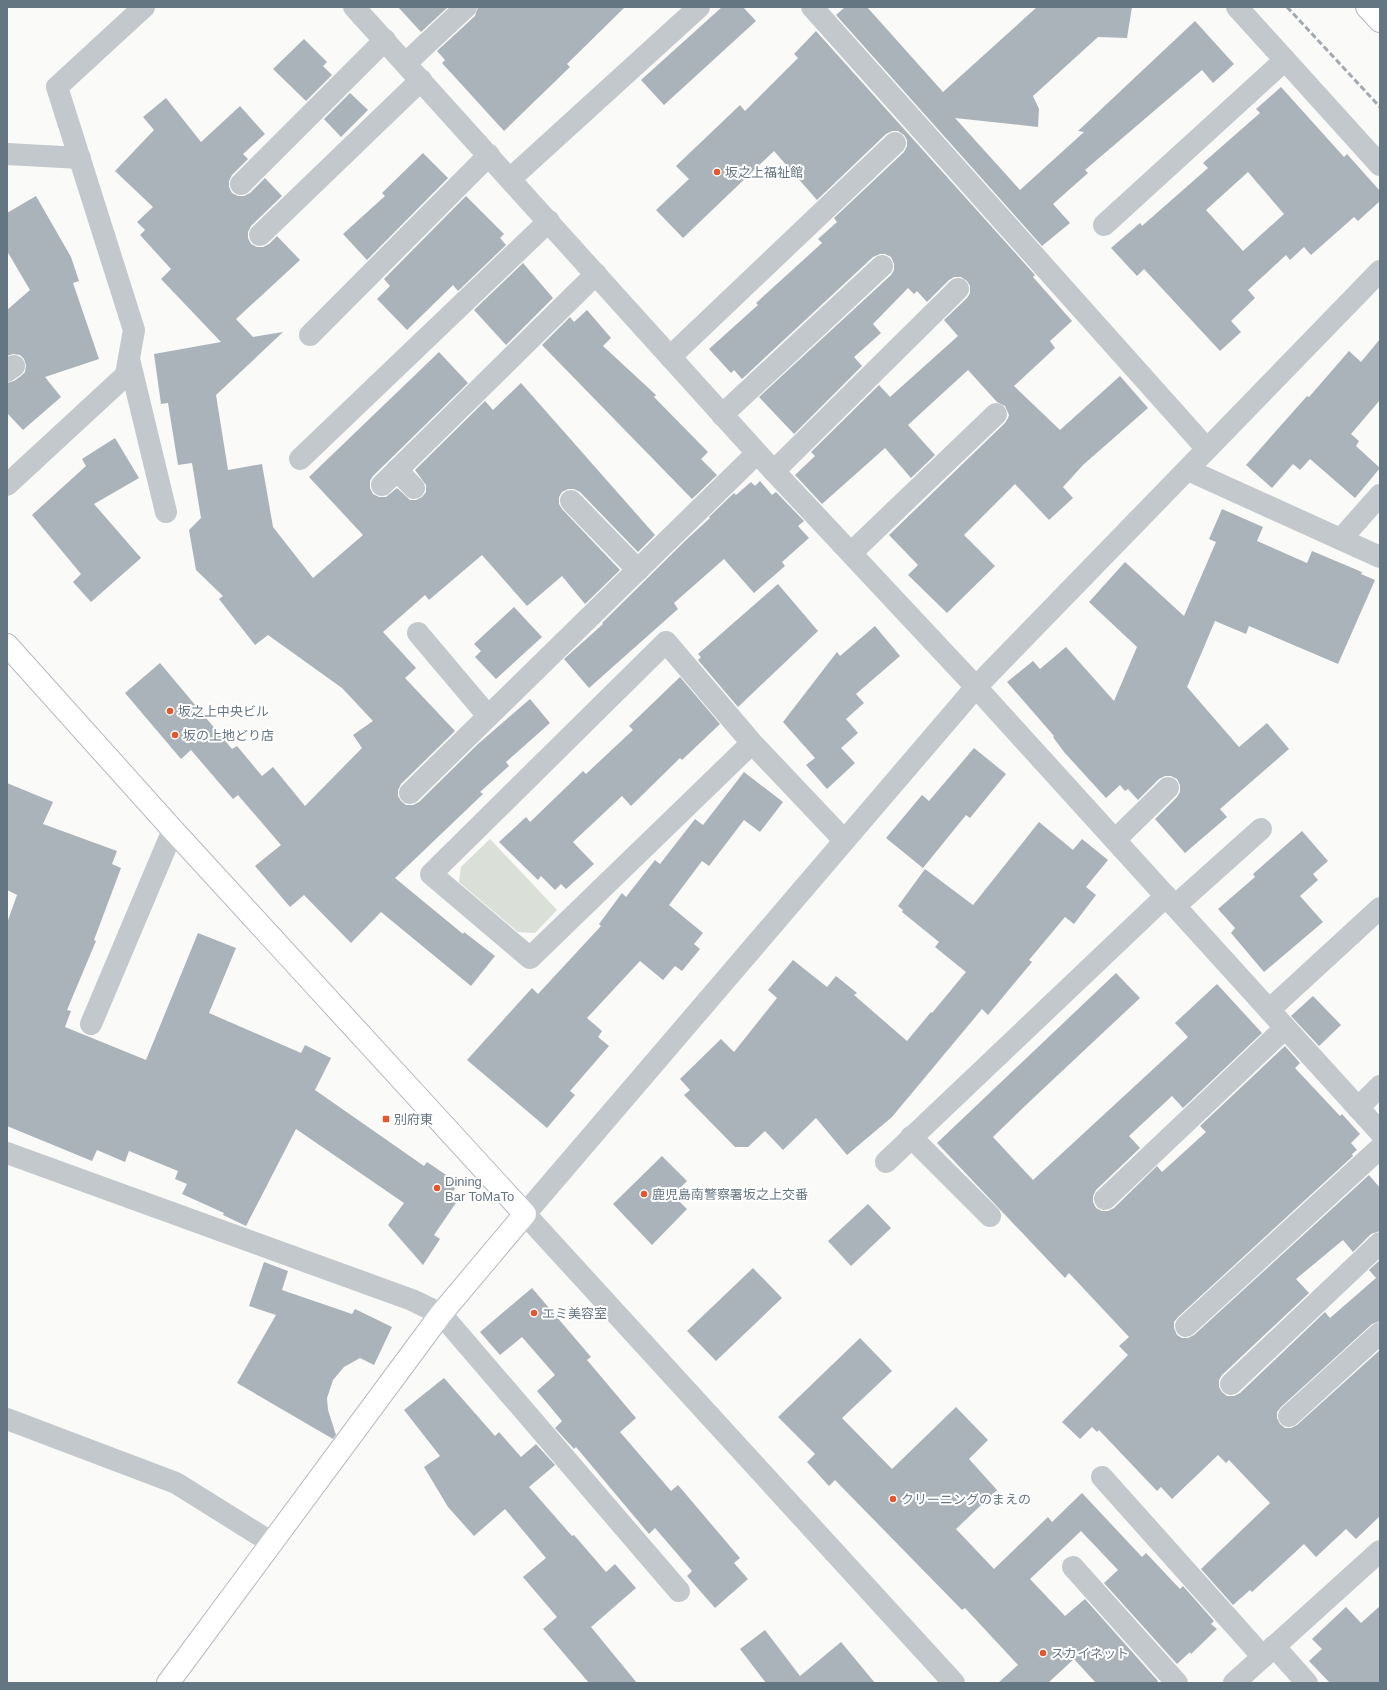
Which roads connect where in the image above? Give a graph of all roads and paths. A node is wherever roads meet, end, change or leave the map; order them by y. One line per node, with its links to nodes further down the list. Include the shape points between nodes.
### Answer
1 (144, 7): 16 (street, via 57,87)
2 (354, 7): 9 (street)
3 (466, 7): 11 (street)
4 (699, 7): 18 (street)
5 (812, 7): 32 (street)
6 (1237, 7): 10 (street)
7 (1368, 7): 8 (main road)
8 (1380, 21)
9 (385, 40): 11 (street); 19 (street)
10 (1285, 60): 17 (street); 21 (street)
11 (406, 63): 12 (street)
12 (421, 80): 15 (street); 22 (street)
13 (895, 143): 28 (street)
14 (7, 154): 16 (street)
15 (489, 155): 18 (street); 27 (street)
16 (80, 158): 29 (street, via 134,330)
17 (1380, 165)
18 (510, 179): 20 (street)
19 (241, 184)
20 (548, 221): 25 (street); 34 (street)
21 (1104, 225)
22 (260, 236)
23 (882, 266): 31 (street)
24 (1380, 271): 32 (street)
25 (596, 274): 28 (street); 38 (street, via 389,478)
26 (958, 289): 36 (street)
27 (310, 336)
28 (670, 357): 31 (street)
29 (129, 359): 37 (street, via 126,375); 41 (street)
30 (996, 414): 43 (street)
31 (722, 415): 33 (street)
32 (1207, 449): 35 (street)
33 (757, 454): 36 (street); 45 (street)
34 (300, 459)
35 (1188, 470): 42 (street); 48 (street)
36 (774, 471): 43 (street)
37 (7, 485)
38 (414, 488)
39 (1380, 495): 42 (street)
40 (571, 501): 45 (street)
41 (166, 512)
42 (1341, 539): 44 (street)
43 (851, 553): 48 (street)
44 (1380, 557)
45 (638, 570): 49 (street)
46 (418, 633): 49 (street)
47 (7, 645): 54 (main road)
48 (976, 687): 55 (street); 56 (street)
49 (488, 716): 52 (street)
50 (752, 743): 50 (street, via 666,642 431,874 530,958); 55 (street)
51 (1168, 788): 56 (street)
52 (410, 792)
53 (1261, 829): 57 (street)
54 (173, 830): 60 (street); 70 (main road)
55 (844, 840): 70 (street)
56 (1114, 840): 57 (street)
57 (1170, 901): 59 (street); 65 (street)
58 (1380, 908): 59 (street)
59 (1269, 1010): 61 (street)
60 (91, 1024)
61 (1285, 1028): 63 (street); 69 (street)
62 (1380, 1086): 63 (street)
63 (1358, 1108): 64 (street)
64 (1380, 1132)
65 (911, 1138): 68 (street); 71 (street)
66 (1380, 1148): 74 (street)
67 (7, 1153): 73 (street, via 412,1300)
68 (886, 1162)
69 (1105, 1199)
70 (524, 1214): 73 (main road); 86 (street)
71 (990, 1216)
72 (1380, 1243): 76 (street)
73 (441, 1314): 80 (main road); 83 (street)
74 (1186, 1326)
75 (1380, 1333): 77 (street)
76 (1231, 1384)
77 (1289, 1416)
78 (7, 1419): 80 (street, via 176,1483)
79 (1102, 1477): 84 (street)
80 (272, 1543): 85 (main road)
81 (1380, 1551): 84 (street)
82 (1073, 1567): 87 (street)
83 (679, 1591)
84 (1269, 1652): 88 (street); 89 (street)
85 (168, 1683)
86 (954, 1683)
87 (1177, 1683)
88 (1234, 1683)
89 (1307, 1683)

